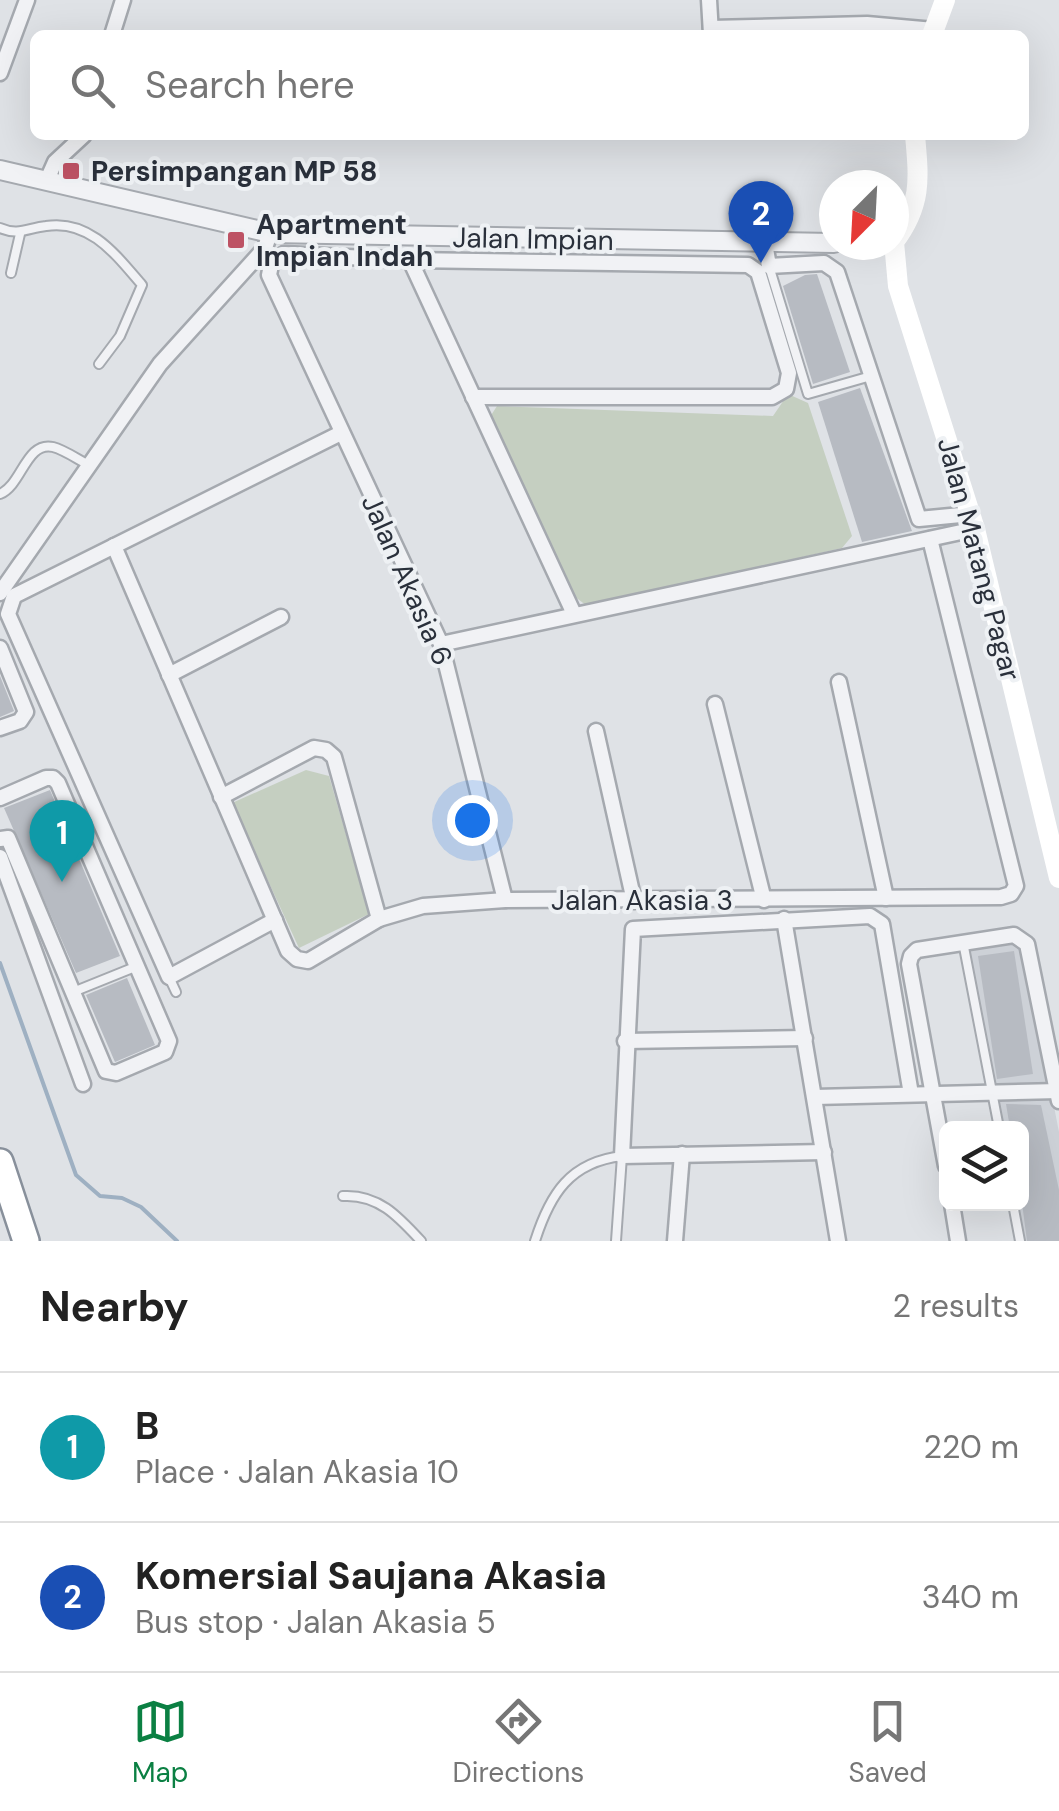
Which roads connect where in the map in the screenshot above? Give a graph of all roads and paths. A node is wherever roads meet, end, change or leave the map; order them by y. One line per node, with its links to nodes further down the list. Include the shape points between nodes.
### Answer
1 (26, 0): 10 (street)
2 (123, 0): 5 (street)
3 (709, 0): 6 (street)
4 (945, 0): 9 (main road)
5 (114, 30)
6 (711, 30)
7 (750, 30): 8 (street, via 867,24)
8 (911, 30)
9 (934, 30)
10 (0, 73)
11 (79, 140): 14 (street)
12 (915, 140): 29 (main road, Jalan Matang Pagar, via 919,183 910,221 894,242 898,286)
13 (0, 170): 14 (street, Jalan Impian)
14 (47, 180): 16 (street, Jalan Impian)
15 (0, 228): 17 (lane)
16 (270, 233): 18 (street, Jalan Impian); 27 (street, via 265,248 160,364)
17 (20, 234): 22 (lane); 23 (lane, via 71,224 106,244 142,285 120,336)
18 (765, 243): 19 (street, Jalan Impian); 21 (street)
19 (819, 243)
20 (410, 260): 21 (street); 25 (street); 26 (street, Jalan Akasia 6, via 284,254 270,266)
21 (762, 267): 24 (street, via 832,266); 24 (lane, via 808,394); 25 (street, via 790,373 786,389 772,397)
22 (12, 273)
23 (99, 364)
24 (871, 376): 29 (street, via 919,520)
25 (474, 397): 34 (street)
26 (341, 434): 31 (street); 36 (street, Jalan Akasia 6)
27 (91, 466): 28 (lane, via 52,446 39,448 14,486); 32 (street)
28 (0, 494)
29 (973, 522): 30 (street); 48 (main road, Jalan Matang Pagar)
30 (930, 539): 34 (street); 49 (street, Jalan Akasia 3, via 1016,886 1002,897)
31 (114, 546): 33 (street); 38 (street)
32 (5, 578): 33 (street)
33 (7, 594): 58 (street, via 8,614)
34 (574, 614): 36 (street)
35 (282, 618): 38 (street)
36 (441, 644): 50 (street, Jalan Akasia 6)
37 (0, 648): 41 (street, via 26,712)
38 (169, 675): 43 (street)
39 (839, 682): 49 (street)
40 (715, 704): 51 (street)
41 (0, 728)
42 (596, 732): 52 (street)
43 (221, 797): 54 (street); 55 (street, via 314,748 326,750 334,757)
44 (0, 798): 57 (street, via 56,780)
45 (0, 820): 46 (street)
46 (4, 839): 59 (street)
47 (0, 857): 61 (street)
48 (1059, 878)
49 (886, 898): 51 (street, Jalan Akasia 3)
50 (506, 900): 52 (street, Jalan Akasia 3); 55 (street, Jalan Akasia 3, via 423,906)
51 (764, 900): 52 (street, Jalan Akasia 3)
52 (634, 901)
53 (784, 919): 62 (street); 63 (street, via 635,927); 66 (street, via 870,916 882,924)
54 (275, 920): 55 (street, Jalan Akasia 3, via 288,950 308,961); 58 (street)
55 (379, 920)
56 (962, 942): 65 (lane); 67 (street, via 917,950 909,964); 68 (street, via 1014,935 1027,944)
57 (136, 966): 59 (lane); 59 (street, via 168,1048 116,1073 104,1068)
58 (169, 977): 60 (lane)
59 (73, 992): 61 (street)
60 (176, 992)
61 (50, 993): 64 (street)
62 (805, 1038): 63 (street); 69 (street)
63 (625, 1040): 74 (street)
64 (83, 1084)
65 (992, 1092): 67 (street); 68 (street); 71 (lane)
66 (911, 1094): 67 (street); 69 (street)
67 (935, 1094): 70 (street)
68 (1058, 1094)
69 (815, 1097): 72 (street)
70 (939, 1121)
71 (998, 1121)
72 (824, 1152): 73 (street); 84 (street)
73 (682, 1154): 74 (street); 83 (street)
74 (622, 1156): 81 (lane, via 574,1171 557,1190); 82 (lane)
75 (0, 1162): 79 (highway)
76 (343, 1196): 80 (lane, via 364,1194 380,1202)
77 (953, 1211): 85 (street)
78 (1014, 1211): 86 (lane)
79 (26, 1241)
80 (421, 1241)
81 (534, 1241)
82 (616, 1241)
83 (675, 1241)
84 (838, 1241)
85 (958, 1241)
86 (1020, 1241)

